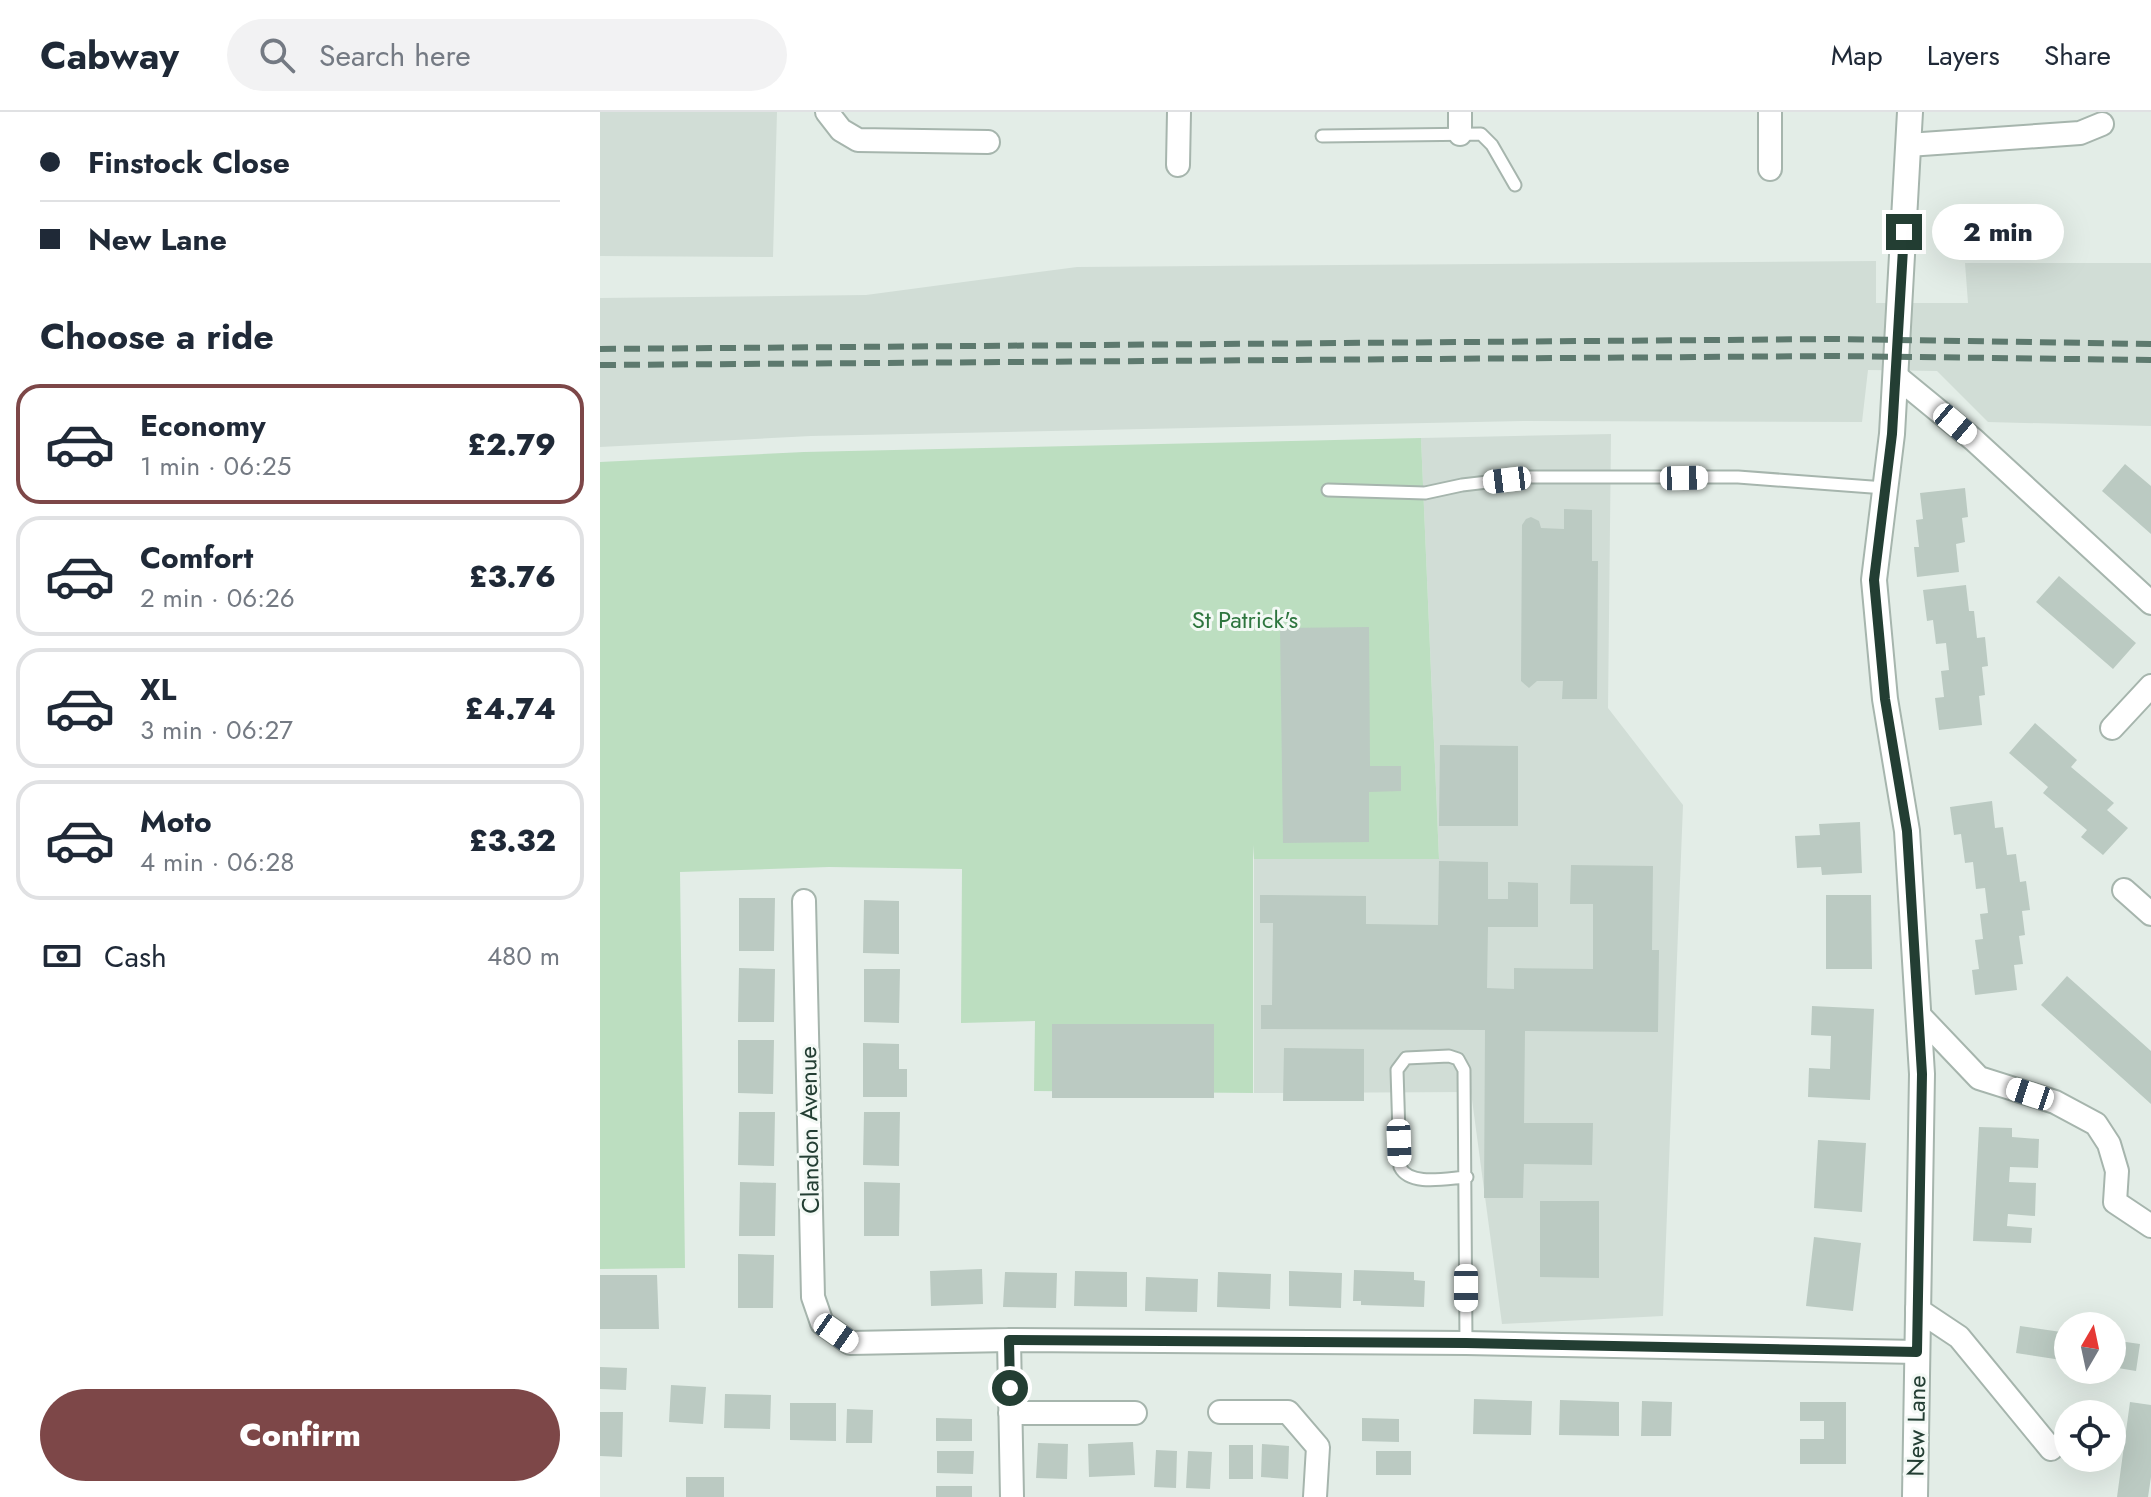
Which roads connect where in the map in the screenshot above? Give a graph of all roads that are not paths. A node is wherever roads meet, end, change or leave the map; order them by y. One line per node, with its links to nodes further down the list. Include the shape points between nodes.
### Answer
1 (827, 112): 8 (street, via 858,140)
2 (1179, 112): 10 (street)
3 (1770, 112): 11 (street)
4 (1910, 112): 9 (street, New Lane)
5 (2107, 118): 9 (street, via 2080,133)
6 (1460, 123): 7 (lane); 12 (lane, via 1492,145)
7 (1322, 136)
8 (988, 142)
9 (1908, 145): 13 (street, New Lane)
10 (1178, 165)
11 (1770, 169)
12 (1515, 185)
13 (1896, 376): 14 (street, New Lane); 16 (street, via 1974,440)
14 (1885, 488): 15 (lane, via 1738,477 1530,477 1425,493); 22 (street, New Lane, via 1874,580 1885,699 1907,831)
15 (1328, 490)
16 (2151, 603)
17 (2151, 686): 18 (street)
18 (2112, 728)
19 (2124, 890): 21 (street)
20 (804, 901): 26 (street, Clandon Avenue, via 813,1297 822,1323 850,1343)
21 (2151, 914)
22 (1919, 1015): 24 (street, via 1979,1078 2055,1102 2096,1124 2117,1171 2115,1202); 25 (street, New Lane)
23 (1467, 1177): 23 (lane, via 1464,1070 1449,1056 1406,1058 1397,1070 1403,1174 1413,1179); 27 (lane)
24 (2151, 1226)
25 (1917, 1309): 28 (street, New Lane); 32 (street, via 1959,1337)
26 (1009, 1340): 27 (street); 30 (street)
27 (1466, 1343): 28 (street)
28 (1917, 1352): 35 (street, New Lane)
29 (1220, 1412): 34 (street, via 1288,1412 1318,1447)
30 (1010, 1413): 31 (street); 33 (street)
31 (1135, 1413)
32 (2051, 1449)
33 (1012, 1497)
34 (1315, 1497)
35 (1915, 1497)

